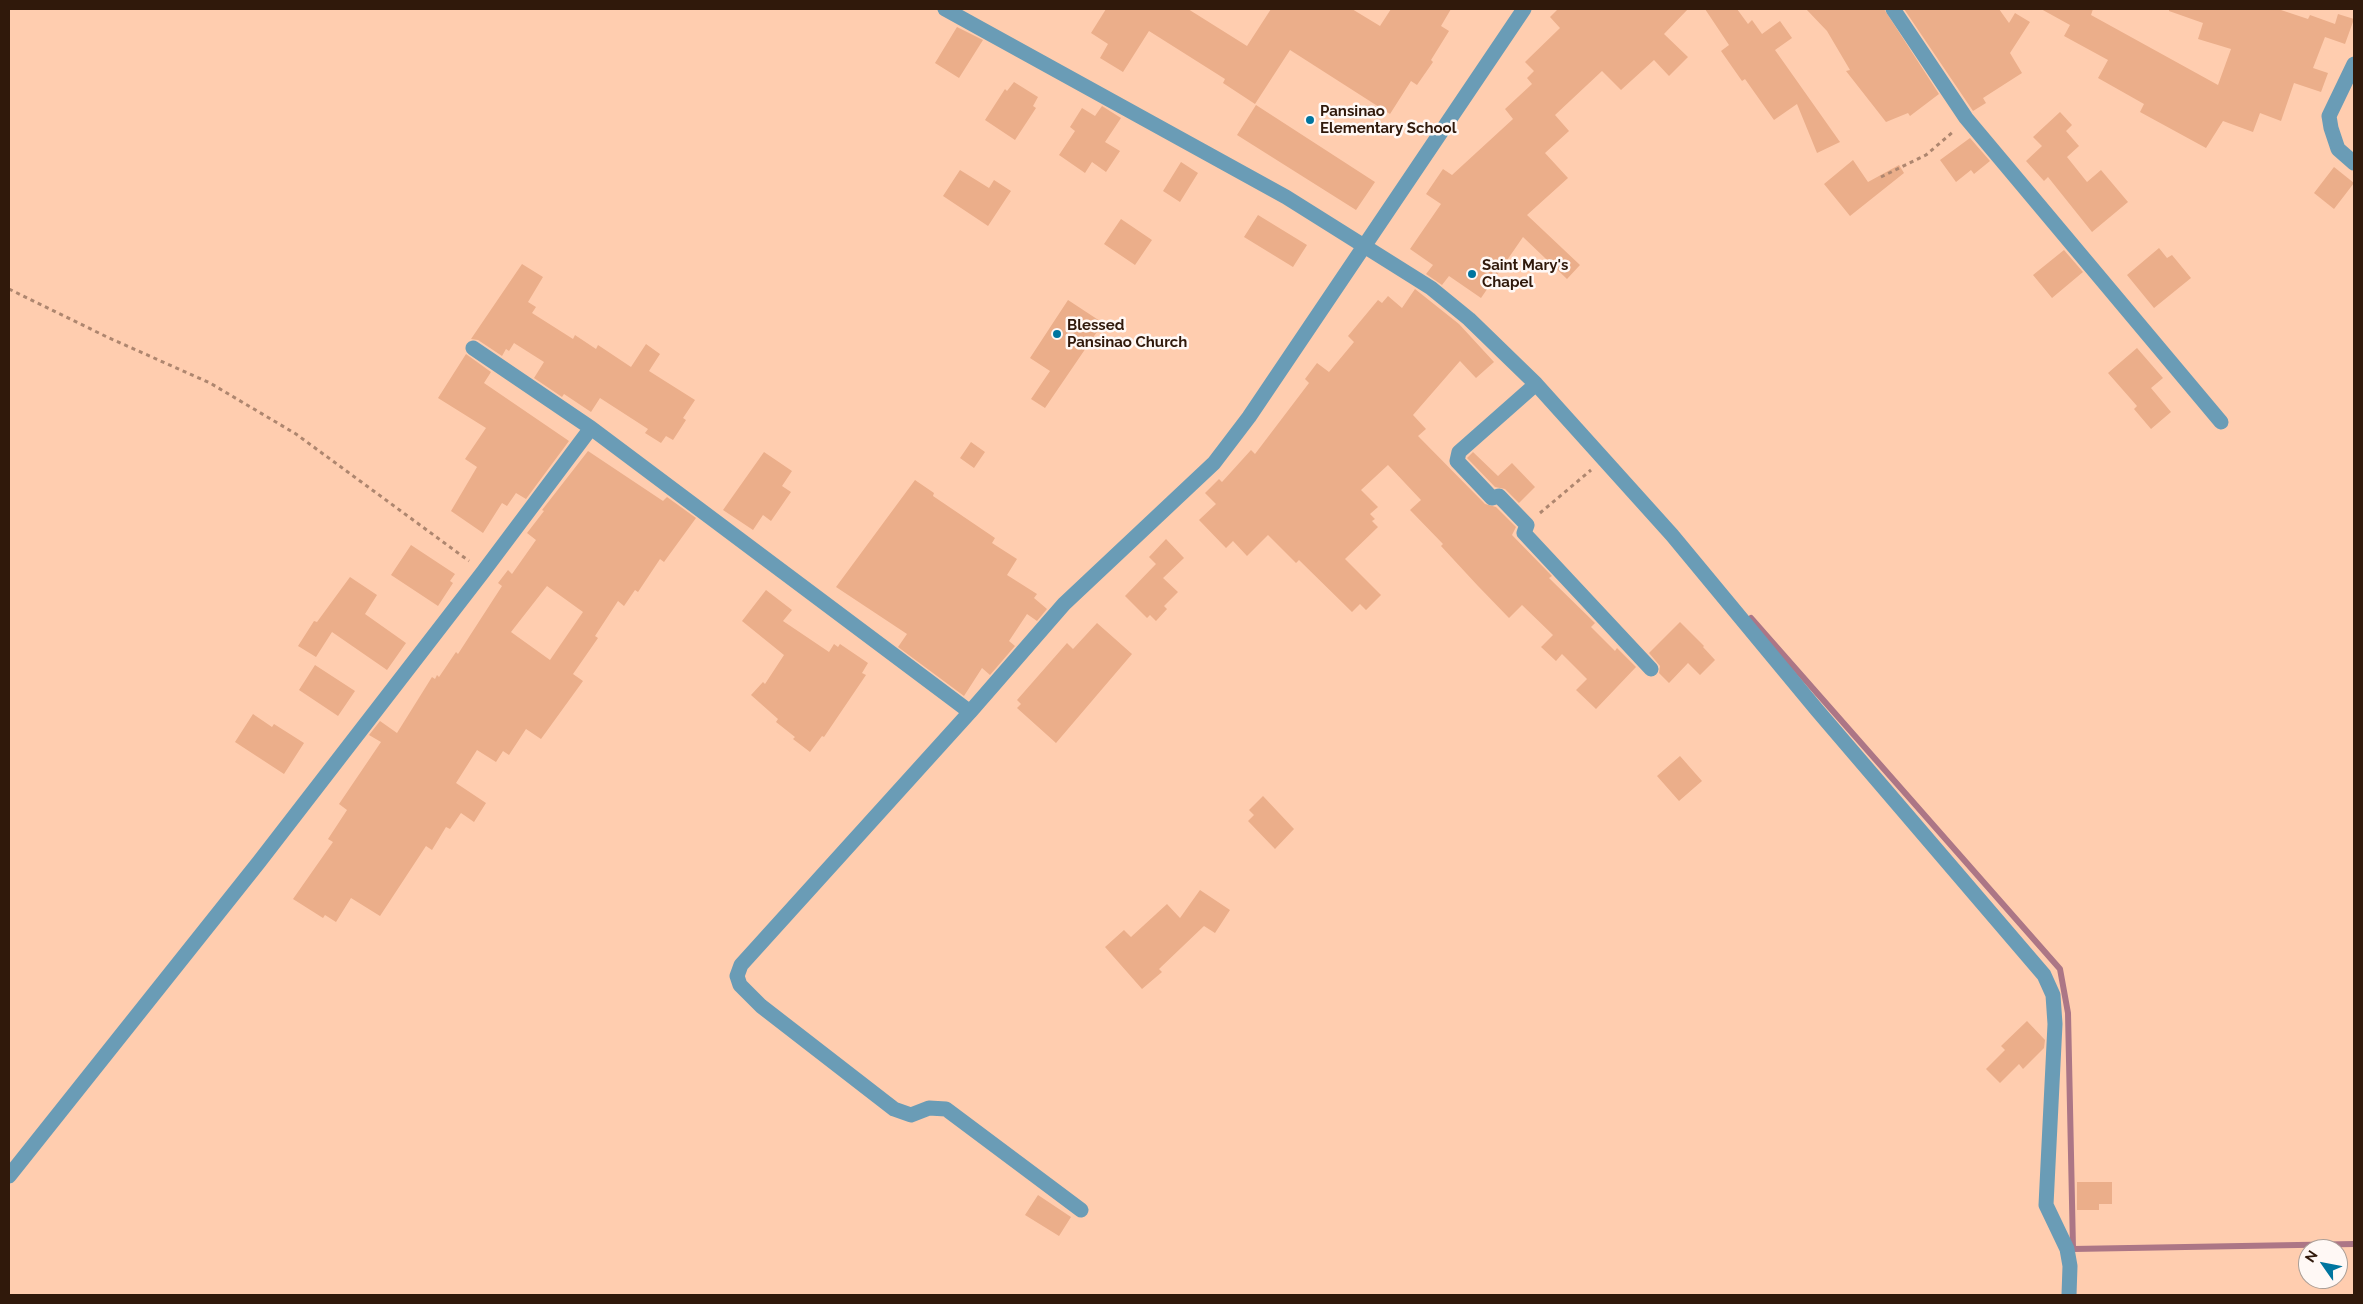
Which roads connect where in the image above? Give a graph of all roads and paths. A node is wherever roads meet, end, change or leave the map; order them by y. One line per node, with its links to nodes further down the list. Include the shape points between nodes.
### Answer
1 (945, 9): 8 (street, via 1286,197)
2 (1524, 9): 8 (street)
3 (1893, 9): 5 (street)
4 (2354, 64): 6 (street, via 2329,116 2338,149)
5 (1966, 118): 7 (path, via 1926,155); 12 (street)
6 (2354, 163)
7 (1881, 177)
8 (1364, 246): 11 (street, via 1431,288 1475,324); 18 (street, via 1249,417 1214,463 1064,604)
9 (9, 289): 16 (path, via 210,383 288,430)
10 (473, 348): 13 (street)
11 (1536, 384): 14 (street); 15 (street, via 1456,457 1492,498 1499,496)
12 (2221, 422)
13 (591, 428): 16 (street); 18 (street)
14 (1605, 459): 15 (path); 21 (street, via 2044,975 2053,995 2055,1024 2046,1205 2067,1249 2070,1266)
15 (1527, 525): 17 (street, via 1524,533)
16 (483, 572): 19 (street, via 259,862)
17 (1651, 669)
18 (970, 712): 20 (street, via 741,966 737,976 740,986 761,1006 894,1109 911,1115 929,1108 946,1109)
19 (9, 1176)
20 (1081, 1210)
21 (2068, 1295)

